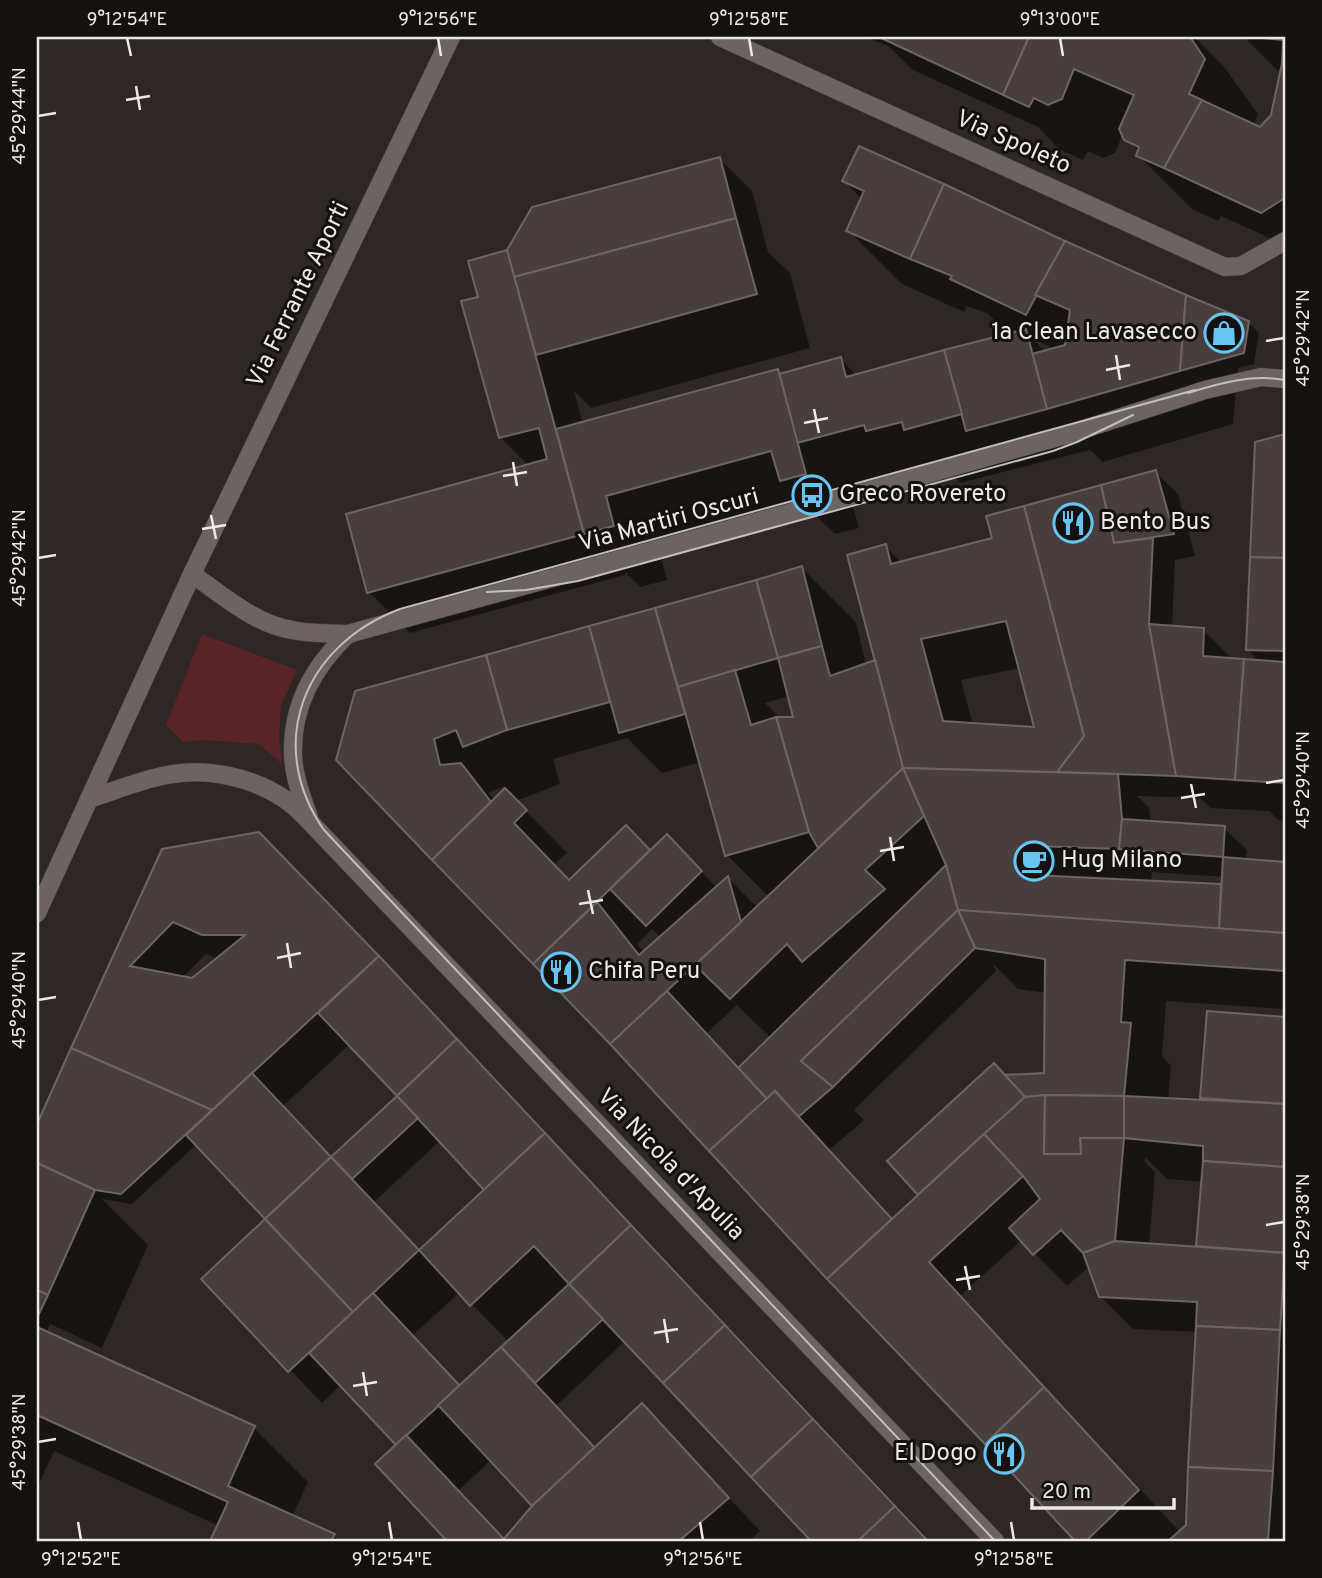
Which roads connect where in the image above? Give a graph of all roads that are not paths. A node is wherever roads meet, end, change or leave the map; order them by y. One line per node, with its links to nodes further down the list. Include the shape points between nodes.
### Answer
1 (451, 37): 5 (street, Via Ferrante Aporti)
2 (720, 37): 3 (street, Via Spoleto, via 1225,267 1241,266)
3 (1285, 241)
4 (1285, 379): 6 (street, Via Martiri Oscuri, via 1261,377 1205,390 1056,438)
5 (192, 574): 6 (street, via 275,626); 7 (street, Via Ferrante Aporti)
6 (348, 634): 8 (street, via 309,681 297,716 293,754)
7 (89, 799): 8 (street, via 167,775 207,773 265,788); 9 (street, Via Ferrante Aporti)
8 (310, 822): 10 (street, Via Nicola d'Apulia)
9 (37, 913)
10 (995, 1541)

